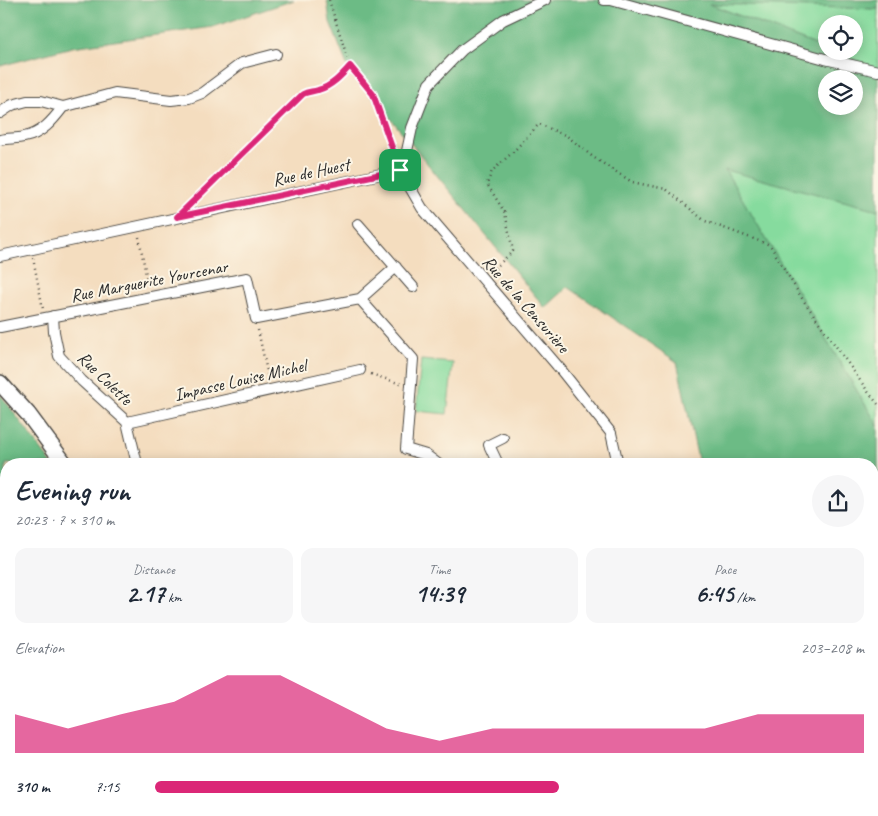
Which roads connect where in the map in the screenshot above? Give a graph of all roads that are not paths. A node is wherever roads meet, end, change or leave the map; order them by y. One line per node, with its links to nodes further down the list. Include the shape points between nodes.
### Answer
1 (545, 0): 8 (street, via 503,20 462,50 429,84)
2 (604, 0): 4 (street)
3 (276, 54): 5 (street, via 242,63 202,93 189,98 171,100 116,93)
4 (878, 71)
5 (63, 107): 6 (street, via 27,101); 7 (street, via 50,124 38,132)
6 (0, 113)
7 (0, 140)
8 (400, 170): 10 (street, Rue de Huest); 24 (street, Rue de la Censurière, via 422,208 611,433)
9 (358, 224): 11 (street)
10 (0, 256)
11 (396, 267): 12 (street); 13 (street)
12 (413, 287)
13 (360, 299): 14 (street, Rue Marguerite Yourcenar, via 256,319 248,278); 22 (street, via 413,360 406,449)
14 (49, 317): 15 (street, Rue Marguerite Yourcenar); 18 (street, Rue Colette, via 59,356)
15 (0, 327)
16 (360, 370): 18 (street, Impasse Louise Michel)
17 (0, 383): 20 (street)
18 (127, 422): 21 (street, Rue Colette)
19 (503, 438): 23 (street, via 489,445)
20 (61, 458)
21 (136, 458)
22 (430, 458)
23 (495, 458)
24 (617, 458)

